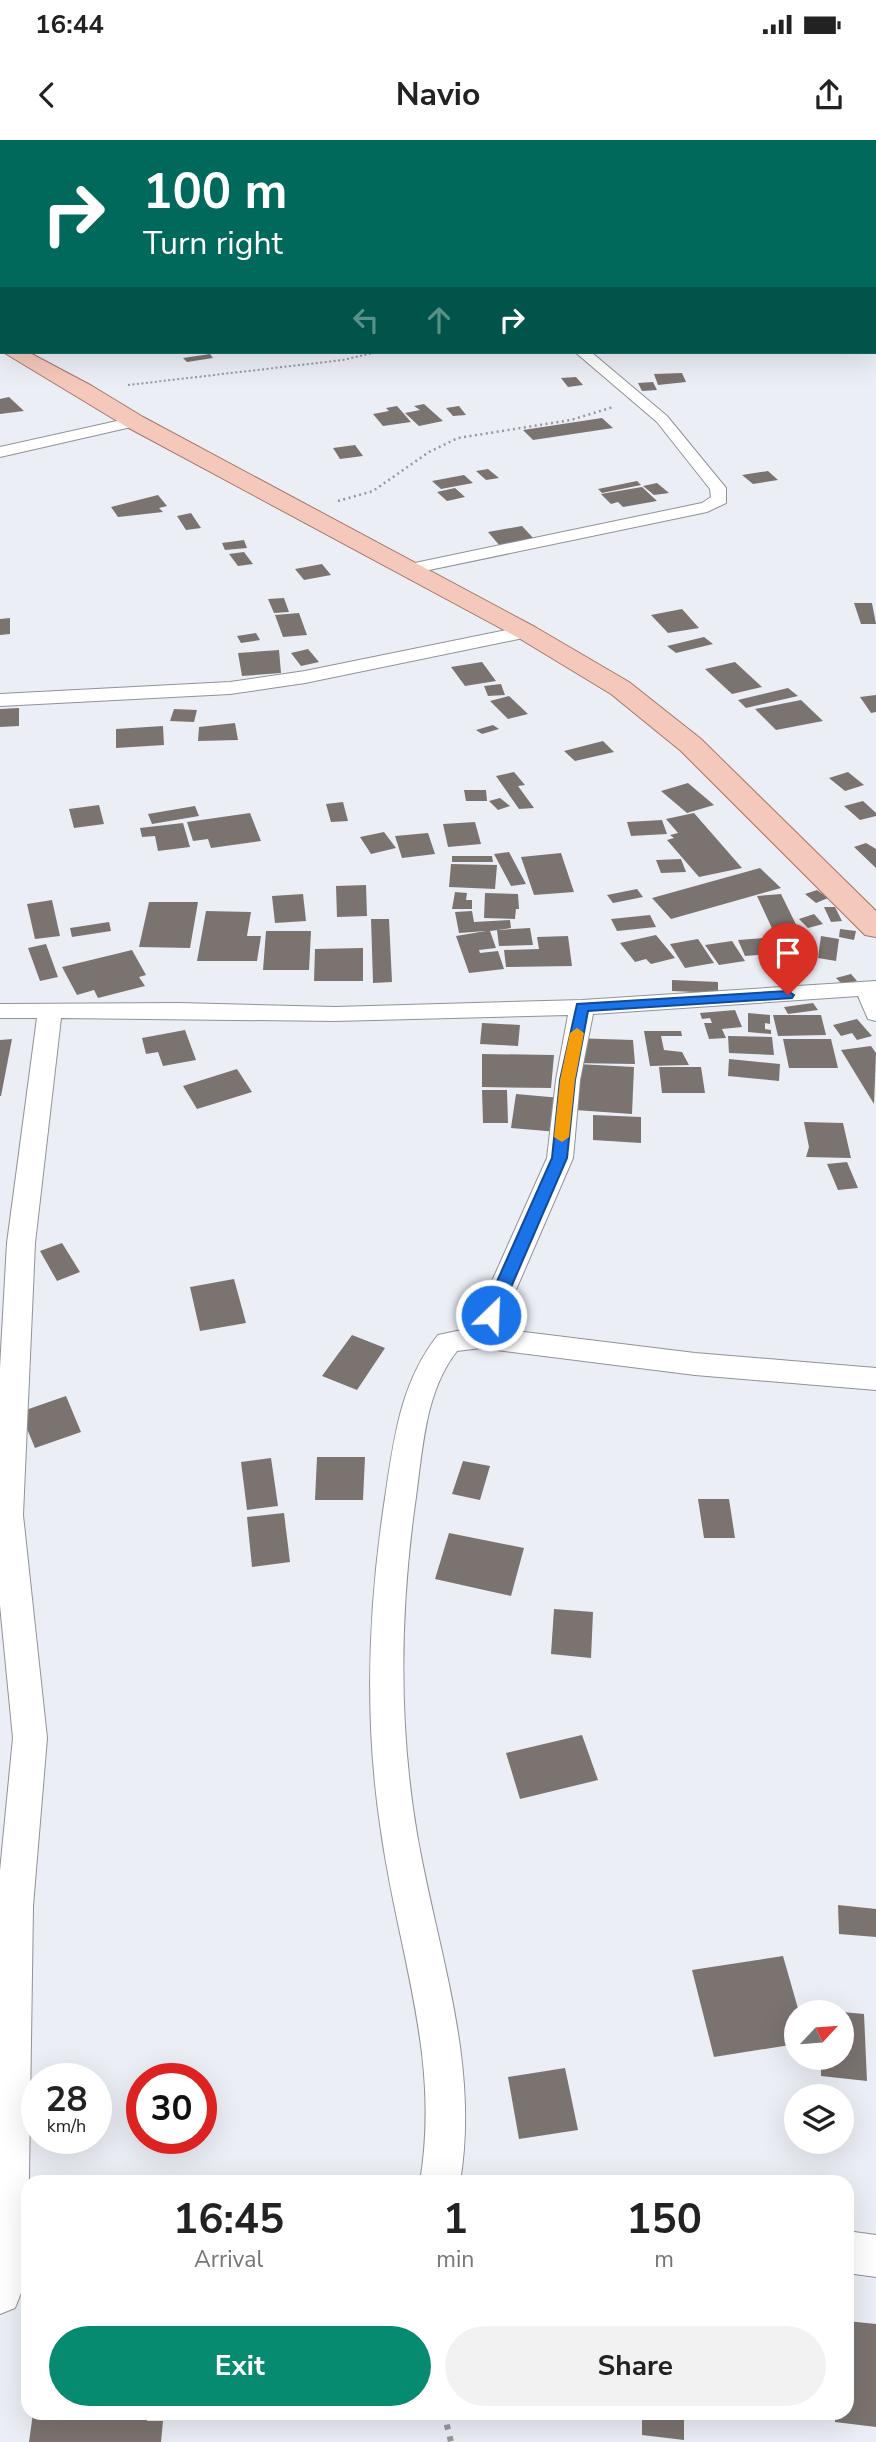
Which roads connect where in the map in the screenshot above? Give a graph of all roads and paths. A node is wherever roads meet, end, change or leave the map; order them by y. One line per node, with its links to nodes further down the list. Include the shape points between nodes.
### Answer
1 (17, 354): 4 (main road)
2 (368, 354): 4 (path)
3 (585, 354): 5 (street)
4 (85, 390): 6 (main road)
5 (641, 398): 8 (path, via 570,420 458,438 373,491); 9 (street, via 718,488 720,499 707,507)
6 (135, 422): 7 (street); 8 (main road)
7 (0, 452)
8 (300, 512): 9 (main road)
9 (410, 569): 10 (main road)
10 (526, 632): 11 (street, via 230,688); 12 (main road, via 620,688 691,745)
11 (0, 700)
12 (876, 928)
13 (872, 989): 14 (street); 17 (street)
14 (582, 1007): 16 (street, via 335,1014); 19 (street, via 560,1158)
15 (0, 1011): 16 (street)
16 (50, 1012): 18 (street)
17 (876, 1014)
18 (10, 1243): 22 (street, via 8,1515 30,1738 15,1906)
19 (481, 1337): 20 (street, via 695,1364); 21 (street, via 448,1342 428,1369 409,1443 390,1554 386,1696 392,1787 446,2060)
20 (876, 1379)
21 (442, 2175)
22 (12, 2244): 25 (street)
23 (854, 2253): 24 (street)
24 (876, 2256)
25 (0, 2293)
26 (446, 2420): 27 (path)
27 (451, 2442)

